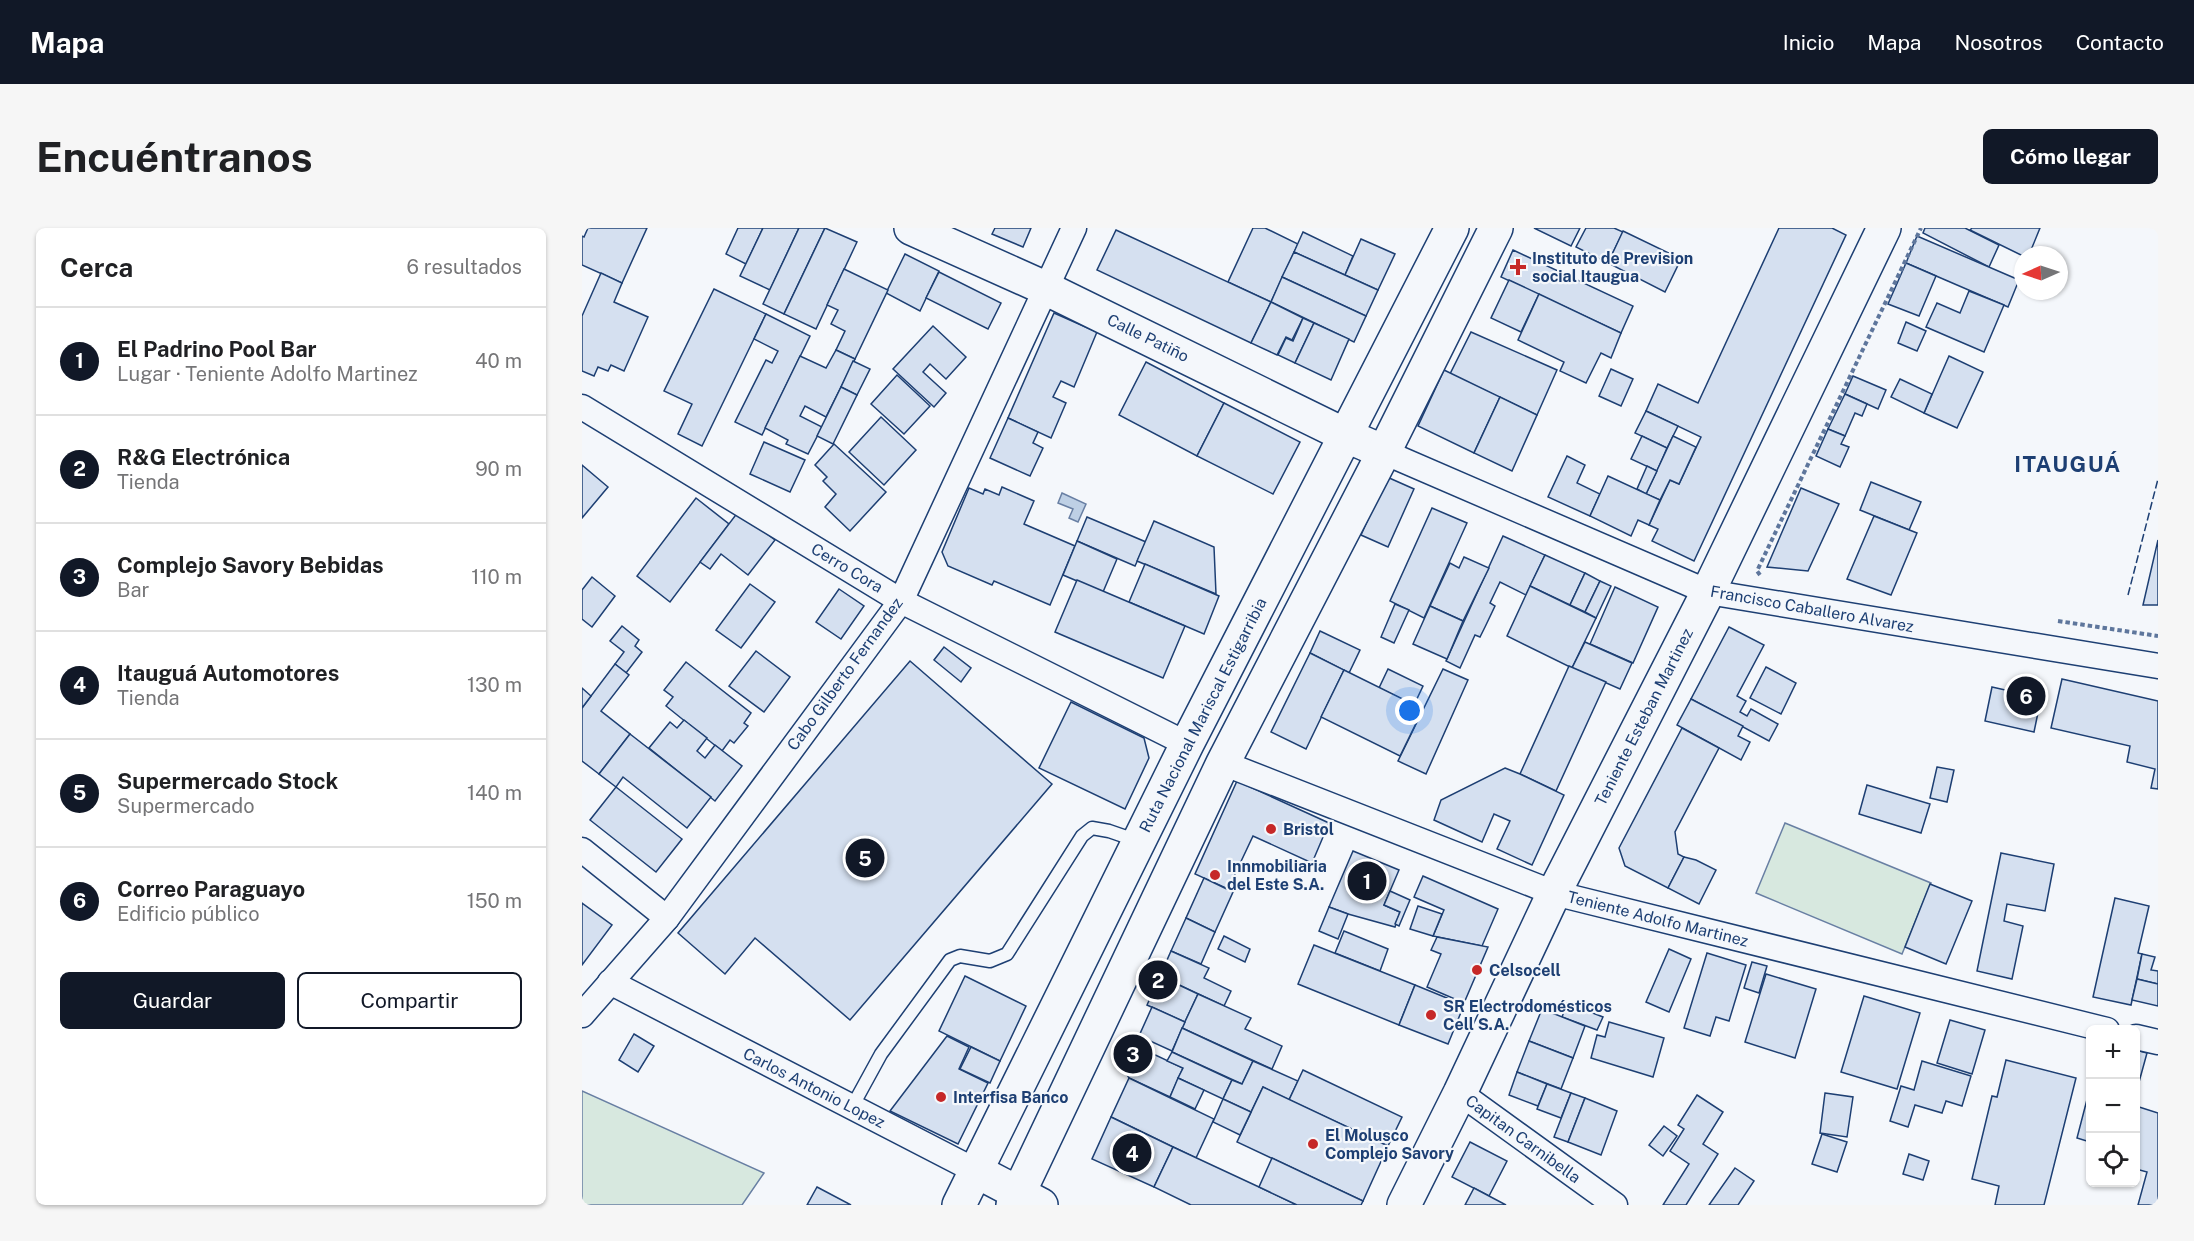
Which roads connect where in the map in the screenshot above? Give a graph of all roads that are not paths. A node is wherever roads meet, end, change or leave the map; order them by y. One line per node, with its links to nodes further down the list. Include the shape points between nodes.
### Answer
1 (911, 228): 6 (main road, Calle Patiño)
2 (1074, 228): 6 (street, Cabo Gilberto Fernandez)
3 (1452, 228): 8 (main road, Ruta Nacional Mariscal Estigarribia)
4 (1497, 228): 9 (main road)
5 (1884, 228): 10 (main road, Teniente Esteban Martinez)
6 (1045, 288): 8 (main road, Calle Patiño); 11 (street, Cabo Gilberto Fernandez)
7 (582, 407): 11 (street, Cerro Cora)
8 (1347, 436): 9 (main road, Calle Patiño); 13 (main road, Ruta Nacional Mariscal Estigarribia)
9 (1384, 452): 10 (street, Francisco Caballero Alvarez); 14 (main road)
10 (1707, 592): 12 (street, Francisco Caballero Alvarez); 17 (main road, Teniente Esteban Martinez)
11 (901, 601): 13 (street, Cerro Cora); 18 (street, Cabo Gilberto Fernandez)
12 (2158, 666)
13 (1187, 744): 15 (main road, Ruta Nacional Mariscal Estigarribia)
14 (1223, 763): 17 (street, Teniente Adolfo Martinez); 27 (main road)
15 (1139, 841): 25 (lane, via 1092,828 1082,836 1007,954 990,961 960,956 950,960 881,1054); 26 (main road, Ruta Nacional Mariscal Estigarribia)
16 (582, 850): 18 (street)
17 (1554, 893): 21 (street, Teniente Adolfo Martinez); 24 (main road, Teniente Esteban Martinez)
18 (667, 918): 19 (street, Cabo Gilberto Fernandez)
19 (610, 982): 20 (street, Cabo Gilberto Fernandez); 25 (street, Carlos Antonio Lopez)
20 (582, 1014)
21 (2091, 1025)
22 (2140, 1038): 23 (street)
23 (2158, 1042)
24 (1460, 1094): 29 (main road, Teniente Esteban Martinez); 30 (street, Capitan Carnibella)
25 (852, 1107): 26 (street, Carlos Antonio Lopez)
26 (976, 1171): 27 (main road, Carlos Antonio Lopez); 28 (main road, Ruta Nacional Mariscal Estigarribia)
27 (1024, 1201)
28 (959, 1205)
29 (1404, 1205)
30 (1615, 1205)

